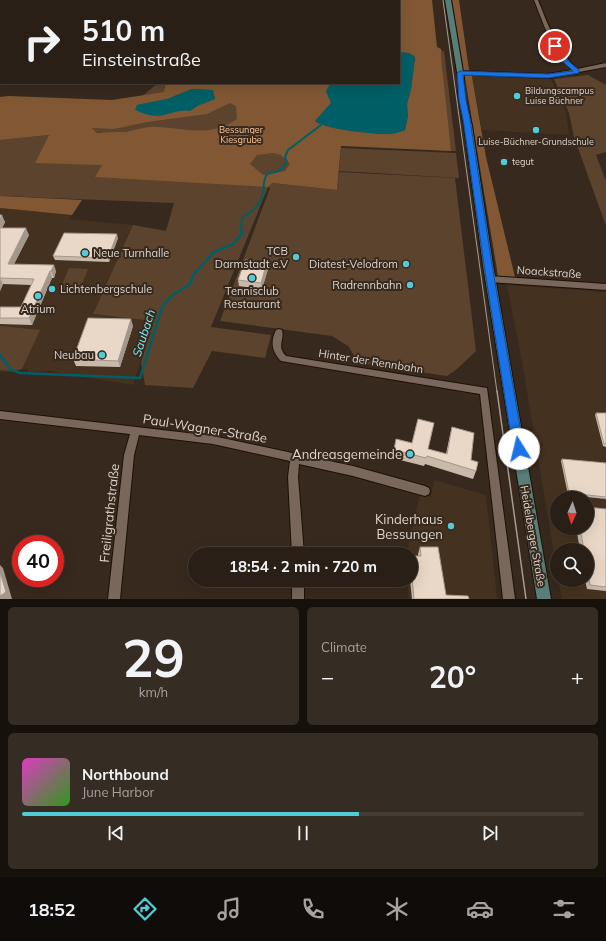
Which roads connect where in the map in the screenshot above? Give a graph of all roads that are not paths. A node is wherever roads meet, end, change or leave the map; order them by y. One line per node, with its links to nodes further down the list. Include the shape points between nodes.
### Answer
1 (448, 0): 5 (street, Heidelberger Straße)
2 (536, 0): 4 (street, via 558,52)
3 (606, 66): 4 (street)
4 (577, 72): 5 (street, via 548,76)
5 (460, 73): 6 (street, Heidelberger Straße)
6 (490, 279): 7 (street, Noackstraße); 18 (street, Heidelberger Straße)
7 (606, 287)
8 (279, 332): 17 (street, Hinter der Rennbahn, via 276,347 278,354 284,359 484,391)
9 (0, 415): 10 (street, Paul-Wagner-Straße)
10 (136, 430): 11 (street, Paul-Wagner-Straße, via 213,440); 15 (street, Freiligrathstraße, via 129,455)
11 (295, 458): 12 (street, Paul-Wagner-Straße); 13 (street, via 293,477)
12 (425, 491)
13 (298, 547)
14 (298, 587): 16 (street)
15 (114, 599)
16 (298, 599)
17 (509, 599)
18 (544, 599)

